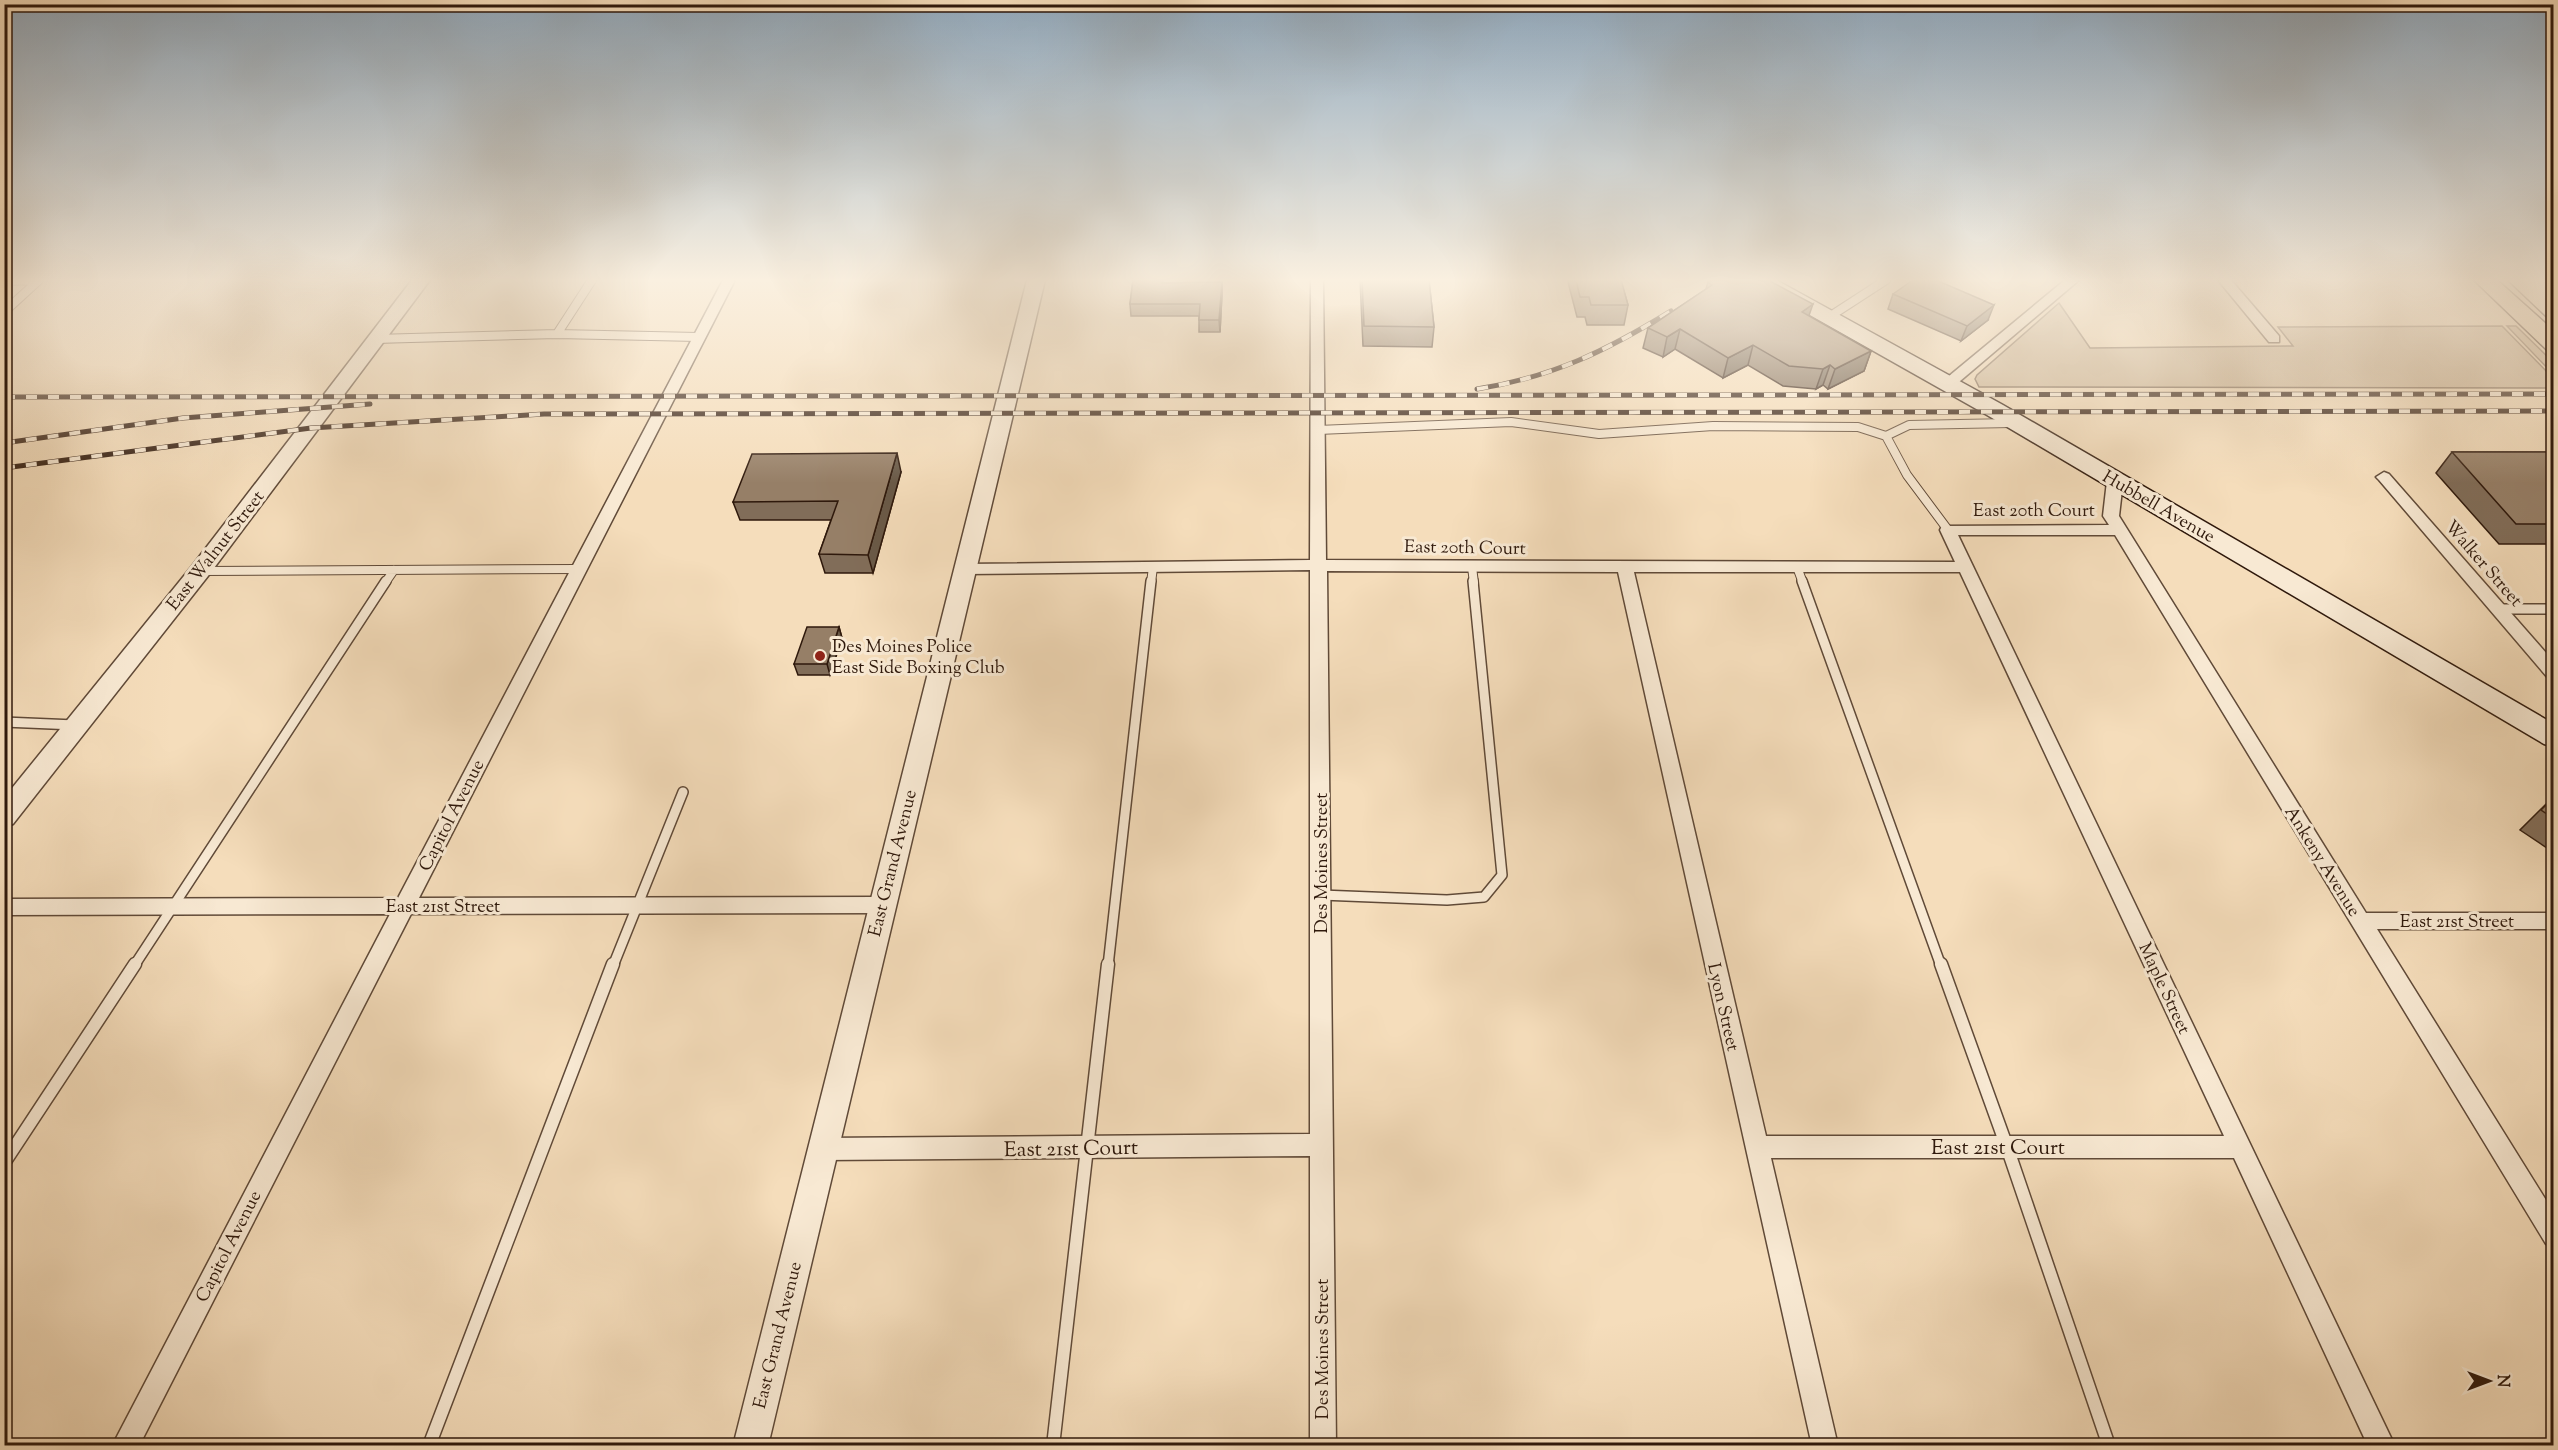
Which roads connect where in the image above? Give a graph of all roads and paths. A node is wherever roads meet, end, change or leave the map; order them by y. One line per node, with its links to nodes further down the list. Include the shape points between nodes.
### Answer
1 (368, 348): 24 (street, East Walnut Street)
2 (693, 348): 21 (street, Capitol Avenue)
3 (1019, 348): 22 (street, East Grand Avenue)
4 (1317, 348): 9 (street, Des Moines Street)
5 (1883, 348): 7 (main road, Hubbell Avenue)
6 (1992, 348): 7 (street)
7 (1948, 384): 8 (main road, Hubbell Avenue)
8 (2017, 423): 10 (lane, via 1909,425); 12 (main road, Hubbell Avenue)
9 (1318, 430): 10 (lane, via 1511,422 1599,434 1725,426 1858,427); 15 (street, Des Moines Street)
10 (1886, 436): 13 (lane, via 1907,475)
11 (2384, 477): 25 (street, Walker Street)
12 (2115, 481): 14 (street, Ankeny Avenue, via 2111,516); 28 (main road, Hubbell Avenue)
13 (1948, 530): 14 (street, East 20th Court); 20 (street, Maple Street)
14 (2120, 530): 41 (street, Ankeny Avenue)
15 (1318, 565): 16 (street, East 20th Court); 17 (street, East 20th Court); 35 (street, Des Moines Street)
16 (1153, 567): 22 (street, East 20th Court); 47 (lane)
17 (1472, 567): 18 (street, East 20th Court); 35 (lane, via 1502,875 1484,897 1447,900)
18 (1625, 567): 19 (street, East 20th Court); 44 (street, Lyon Street)
19 (1797, 567): 20 (street, East 20th Court); 45 (lane)
20 (1966, 567): 46 (street, Maple Street)
21 (579, 568): 23 (lane); 38 (street, Capitol Avenue)
22 (964, 568): 37 (street, East Grand Avenue)
23 (394, 570): 24 (lane); 40 (lane)
24 (200, 572): 31 (street, East Walnut Street)
25 (2498, 609): 26 (lane); 27 (street, Walker Street)
26 (2553, 609)
27 (2553, 674)
28 (2515, 715): 29 (main road); 32 (main road, Hubbell Avenue)
29 (2553, 715)
30 (4, 722): 31 (lane)
31 (77, 726): 34 (street, East Walnut Street)
32 (2553, 737)
33 (682, 792): 36 (lane)
34 (4, 817)
35 (1322, 895): 43 (street, Des Moines Street)
36 (636, 905): 37 (street, East 21st Street); 38 (street, East 21st Street); 52 (lane)
37 (882, 905): 48 (street, East Grand Avenue)
38 (404, 906): 40 (street, East 21st Street); 51 (street, Capitol Avenue)
39 (4, 907): 40 (street, East 21st Street)
40 (171, 908): 49 (lane)
41 (2360, 921): 42 (street, East 21st Street); 50 (street, Ankeny Avenue)
42 (2553, 921)
43 (1320, 1144): 47 (street, East 21st Court); 55 (street, Des Moines Street)
44 (1756, 1147): 45 (street, East 21st Court); 56 (street, Lyon Street)
45 (2007, 1147): 46 (street, East 21st Court); 57 (lane)
46 (2240, 1147): 58 (street, Maple Street)
47 (1086, 1148): 48 (street, East 21st Court); 54 (lane)
48 (822, 1149): 53 (street, East Grand Avenue)
49 (4, 1163)
50 (2553, 1236)
51 (125, 1446)
52 (429, 1446)
53 (750, 1446)
54 (1053, 1446)
55 (1323, 1446)
56 (1825, 1446)
57 (2109, 1446)
58 (2382, 1446)

